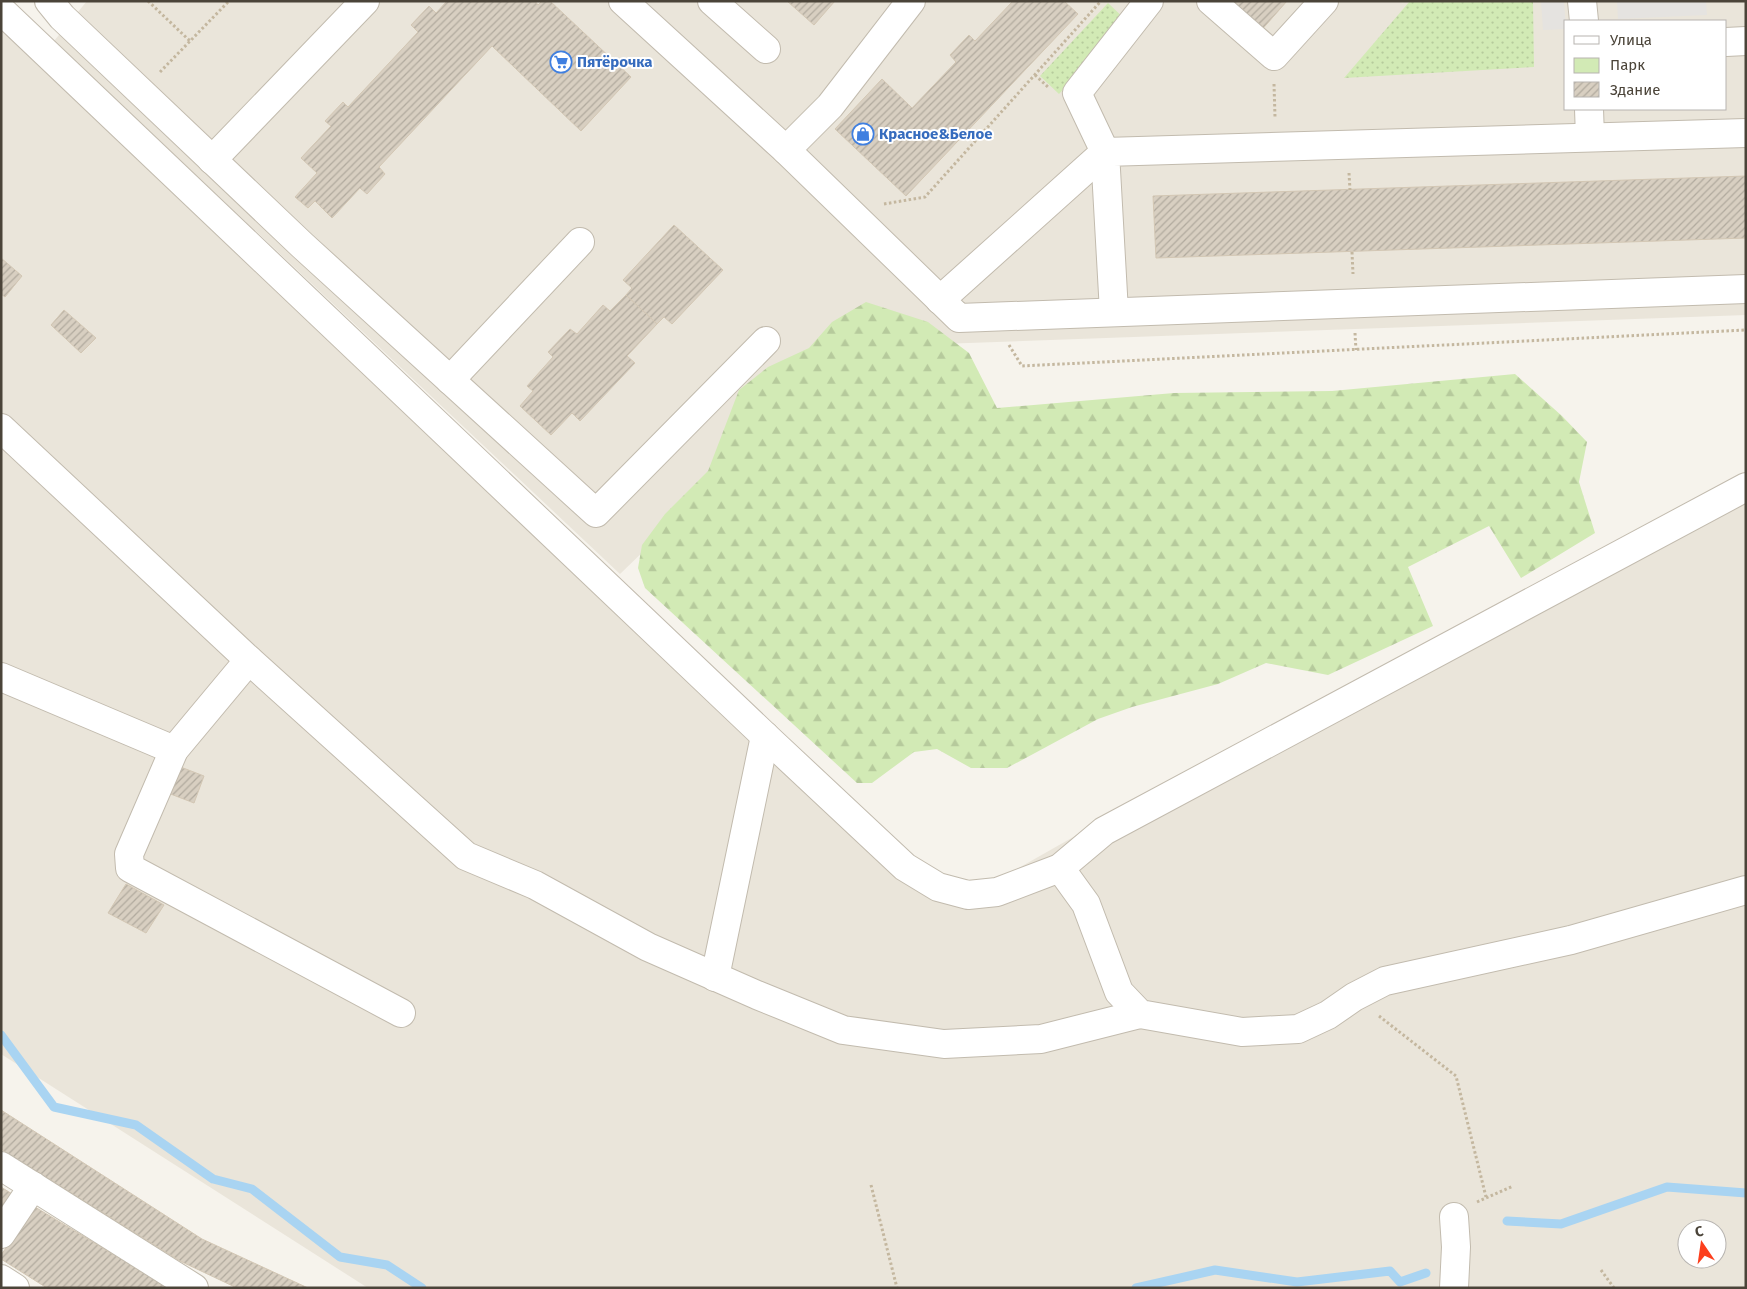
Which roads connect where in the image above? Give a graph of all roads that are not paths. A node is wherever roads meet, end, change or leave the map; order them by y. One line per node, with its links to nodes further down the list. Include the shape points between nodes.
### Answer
1 (365, 1): 20 (lane)
2 (623, 1): 18 (lane)
3 (712, 1): 14 (lane)
4 (911, 1): 18 (lane, via 830,106)
5 (1149, 1): 19 (lane, via 1077,93)
6 (1211, 1): 7 (lane, via 1274,56)
7 (1324, 1)
8 (1582, 1): 11 (lane)
9 (60, 6): 20 (lane, via 140,91)
10 (1, 10): 31 (lane)
11 (1584, 20)
12 (1746, 41): 13 (lane)
13 (1727, 42)
14 (766, 49)
15 (1589, 110): 17 (lane)
16 (1746, 133): 17 (lane)
17 (1590, 137): 19 (lane)
18 (786, 150): 23 (lane)
19 (1105, 152): 23 (lane); 24 (lane)
20 (212, 160): 26 (lane)
21 (580, 242): 26 (lane)
22 (1746, 289): 24 (lane)
23 (940, 300): 24 (lane, via 958,318)
24 (1114, 312)
25 (766, 341): 26 (lane, via 596,514)
26 (450, 380)
27 (1, 428): 29 (lane)
28 (1746, 487): 33 (lane, via 1104,831)
29 (248, 660): 32 (lane); 35 (lane, via 466,856 535,885 648,947)
30 (1, 677): 32 (lane)
31 (765, 736): 33 (lane, via 905,867 938,887 968,895 997,892); 35 (lane)
32 (174, 750): 36 (lane, via 129,854 130,868)
33 (1060, 868): 37 (lane, via 1086,904 1119,992)
34 (1746, 890): 37 (lane, via 1571,940 1385,981 1298,1029 1242,1032)
35 (715, 977): 37 (lane, via 843,1030 944,1044 1041,1039)
36 (401, 1013)
37 (1140, 1014)
38 (1, 1166): 39 (lane)
39 (33, 1186): 41 (lane); 44 (lane)
40 (1454, 1217): 45 (lane)
41 (1, 1234)
42 (1, 1279): 43 (lane)
43 (15, 1288)
44 (194, 1288)
45 (1454, 1288)

